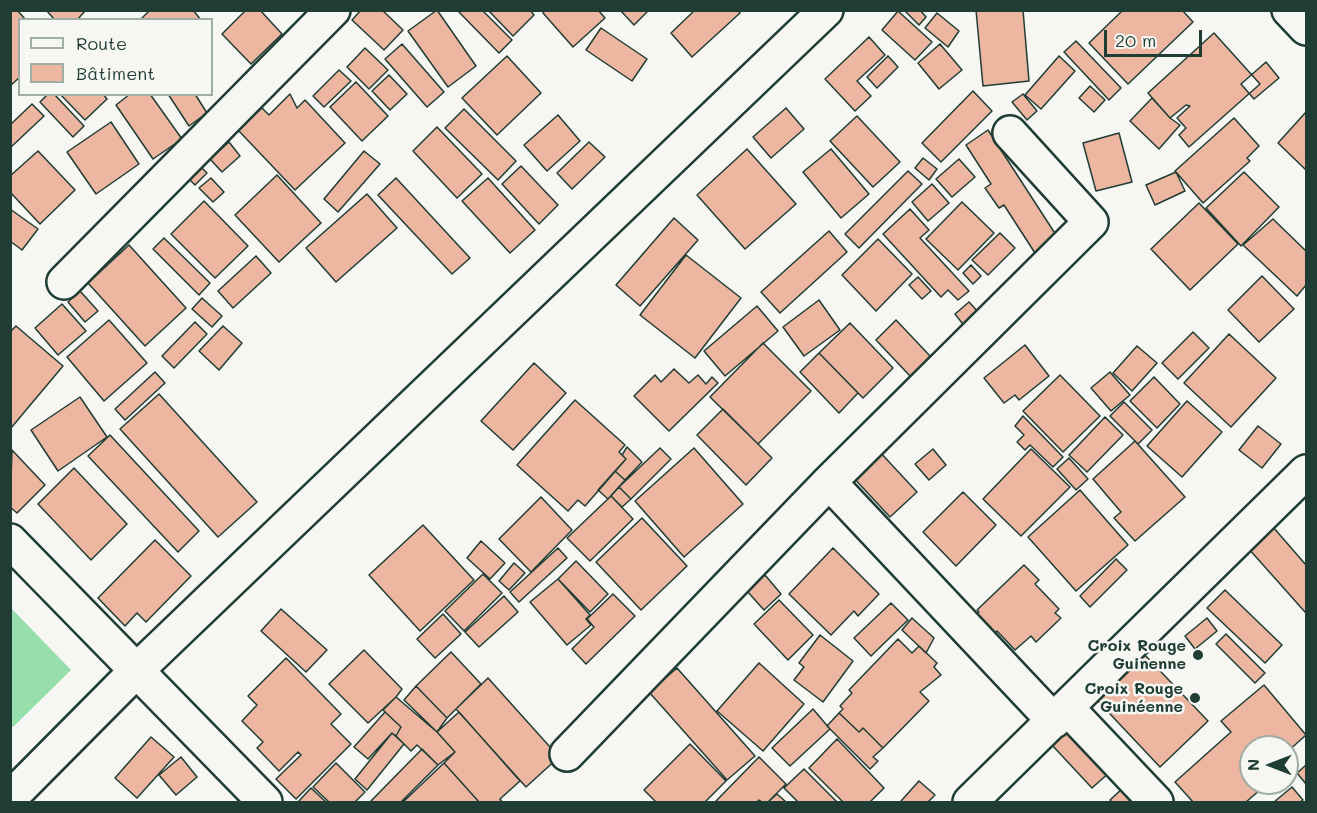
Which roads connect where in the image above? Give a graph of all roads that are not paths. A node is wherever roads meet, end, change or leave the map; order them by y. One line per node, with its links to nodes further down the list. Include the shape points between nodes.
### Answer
1 (333, 10): 6 (street)
2 (826, 10): 10 (street)
3 (1289, 10): 4 (street)
4 (1306, 28)
5 (1010, 133): 8 (street, via 1091,222)
6 (64, 282)
7 (1306, 472): 11 (street)
8 (829, 482): 11 (street); 12 (street)
9 (10, 541): 10 (street)
10 (137, 670): 13 (street); 14 (street)
11 (1060, 715): 15 (street); 16 (street)
12 (567, 754)
13 (10, 798)
14 (265, 802)
15 (970, 802)
16 (1156, 802)

